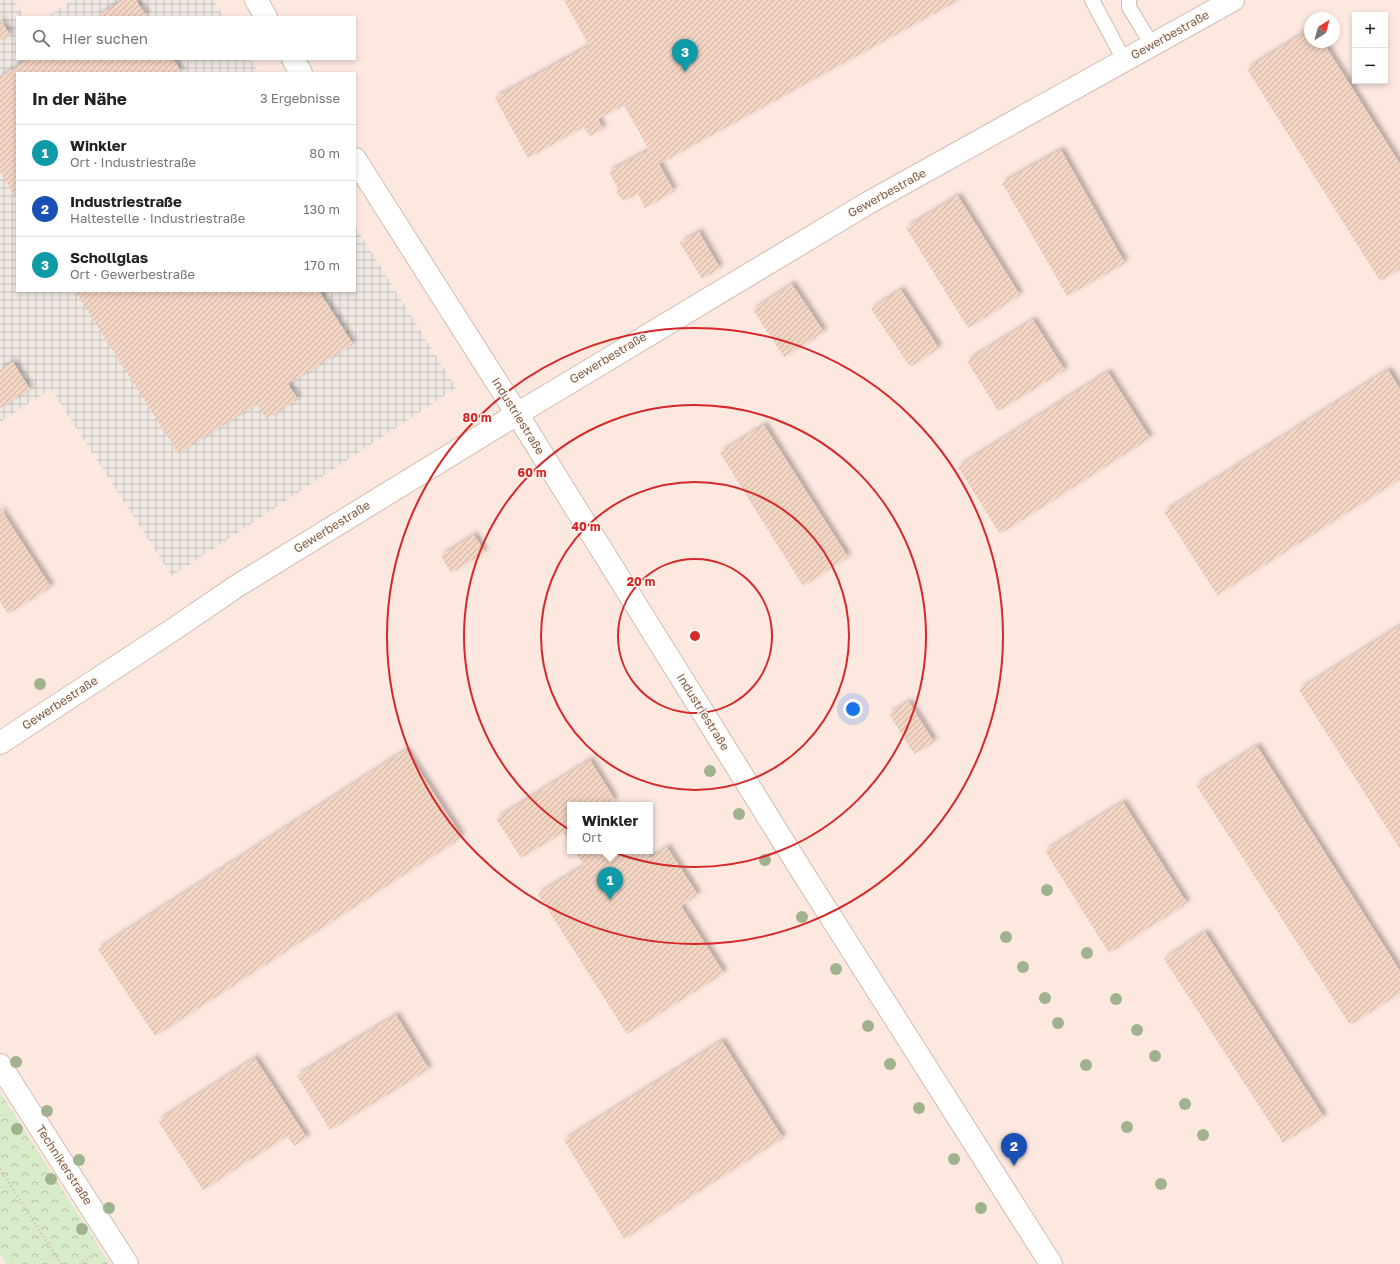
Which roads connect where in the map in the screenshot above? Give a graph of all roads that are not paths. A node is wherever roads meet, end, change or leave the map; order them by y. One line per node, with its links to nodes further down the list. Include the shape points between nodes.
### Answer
1 (256, 0): 5 (street)
2 (1092, 0): 8 (lane)
3 (1129, 0): 6 (lane, via 1129,7)
4 (1232, 0): 6 (street, Gewerbestraße)
5 (265, 16)
6 (1152, 45): 8 (street, Gewerbestraße)
7 (294, 60): 9 (street)
8 (1124, 60): 11 (street, Gewerbestraße, via 868,203)
9 (300, 72)
10 (356, 161): 11 (street, Industriestraße)
11 (517, 414): 12 (street, Gewerbestraße, via 243,582); 15 (street, Industriestraße)
12 (0, 743)
13 (0, 1065): 14 (street, Technikerstraße)
14 (127, 1264)
15 (1050, 1264)

